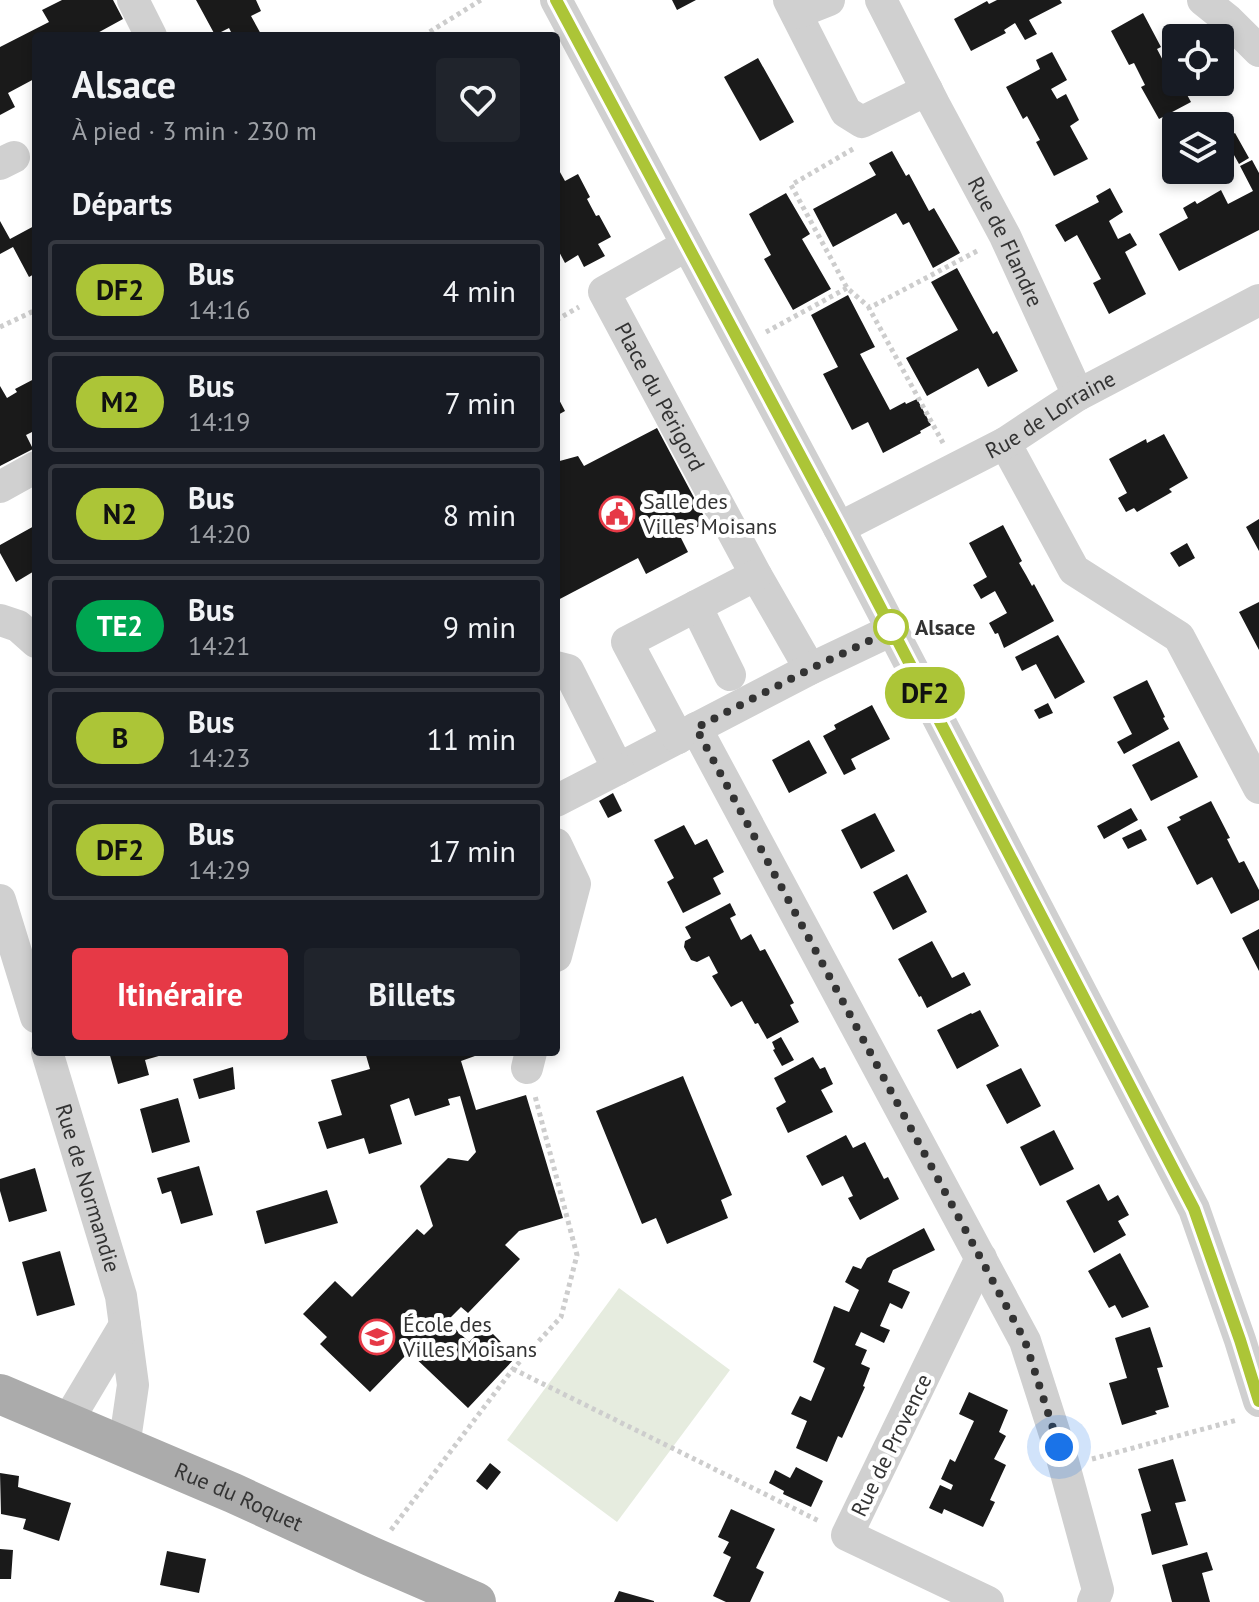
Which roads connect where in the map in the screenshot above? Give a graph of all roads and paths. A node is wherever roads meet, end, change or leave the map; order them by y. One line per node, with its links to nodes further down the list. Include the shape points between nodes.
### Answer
1 (133, 0): 8 (street)
2 (481, 0): 9 (path)
3 (556, 0): 14 (street)
4 (829, 0): 7 (street)
5 (881, 0): 11 (street, Rue de Flandre)
6 (1203, 0): 10 (street)
7 (792, 6): 11 (street, via 846,112 862,122)
8 (149, 32)
9 (429, 32)
10 (1259, 51)
11 (927, 90): 13 (street, Rue de Flandre)
12 (855, 147): 15 (path, via 791,185)
13 (1005, 236): 17 (path); 21 (street, Rue de Flandre)
14 (687, 245): 20 (street); 27 (street, Place du Périgord, via 604,292)
15 (847, 288): 17 (path); 20 (path)
16 (1259, 300): 21 (street, Rue de Lorraine)
17 (869, 308): 24 (path)
18 (32, 312): 19 (path)
19 (0, 327)
20 (741, 345): 26 (street)
21 (1078, 395): 22 (street, Rue de Lorraine)
22 (1005, 443): 24 (street, Rue de Lorraine); 35 (street, via 1074,570 1179,637)
23 (32, 469): 25 (street)
24 (957, 469): 26 (street, Rue de Lorraine)
25 (0, 487)
26 (839, 528): 29 (street)
27 (756, 575): 28 (street); 31 (street, Place du Périgord)
28 (696, 606): 32 (street); 33 (street, via 627,642)
29 (892, 630): 31 (street); 45 (street, via 1194,1209)
30 (560, 668): 34 (street, via 568,670)
31 (810, 669): 33 (street)
32 (730, 675)
33 (687, 733): 34 (street); 43 (street)
34 (618, 769): 36 (street)
35 (1259, 788)
36 (560, 799)
37 (560, 852): 39 (street, via 575,884)
38 (0, 900): 40 (street)
39 (560, 941)
40 (32, 1004)
41 (48, 1056): 44 (street, Rue de Normandie, via 121,1296)
42 (529, 1060): 46 (path, via 577,1255 561,1317)
43 (981, 1258): 51 (street, via 1025,1341); 52 (street, Rue de Provence)
44 (125, 1325): 49 (street); 50 (street, Rue de Normandie, via 133,1385)
45 (1249, 1336): 48 (street)
46 (513, 1369): 52 (path); 53 (path)
47 (0, 1394): 49 (main road, Rue du Roquet)
48 (1252, 1410): 51 (path)
49 (67, 1422): 50 (main road, Rue du Roquet)
50 (124, 1447): 53 (main road, Rue du Roquet)
51 (1064, 1466): 56 (street, via 1098,1590)
52 (847, 1535): 55 (street, Rue de Provence)
53 (370, 1556): 54 (main road, Rue du Roquet)
54 (476, 1602)
55 (988, 1602)
56 (1093, 1602)

